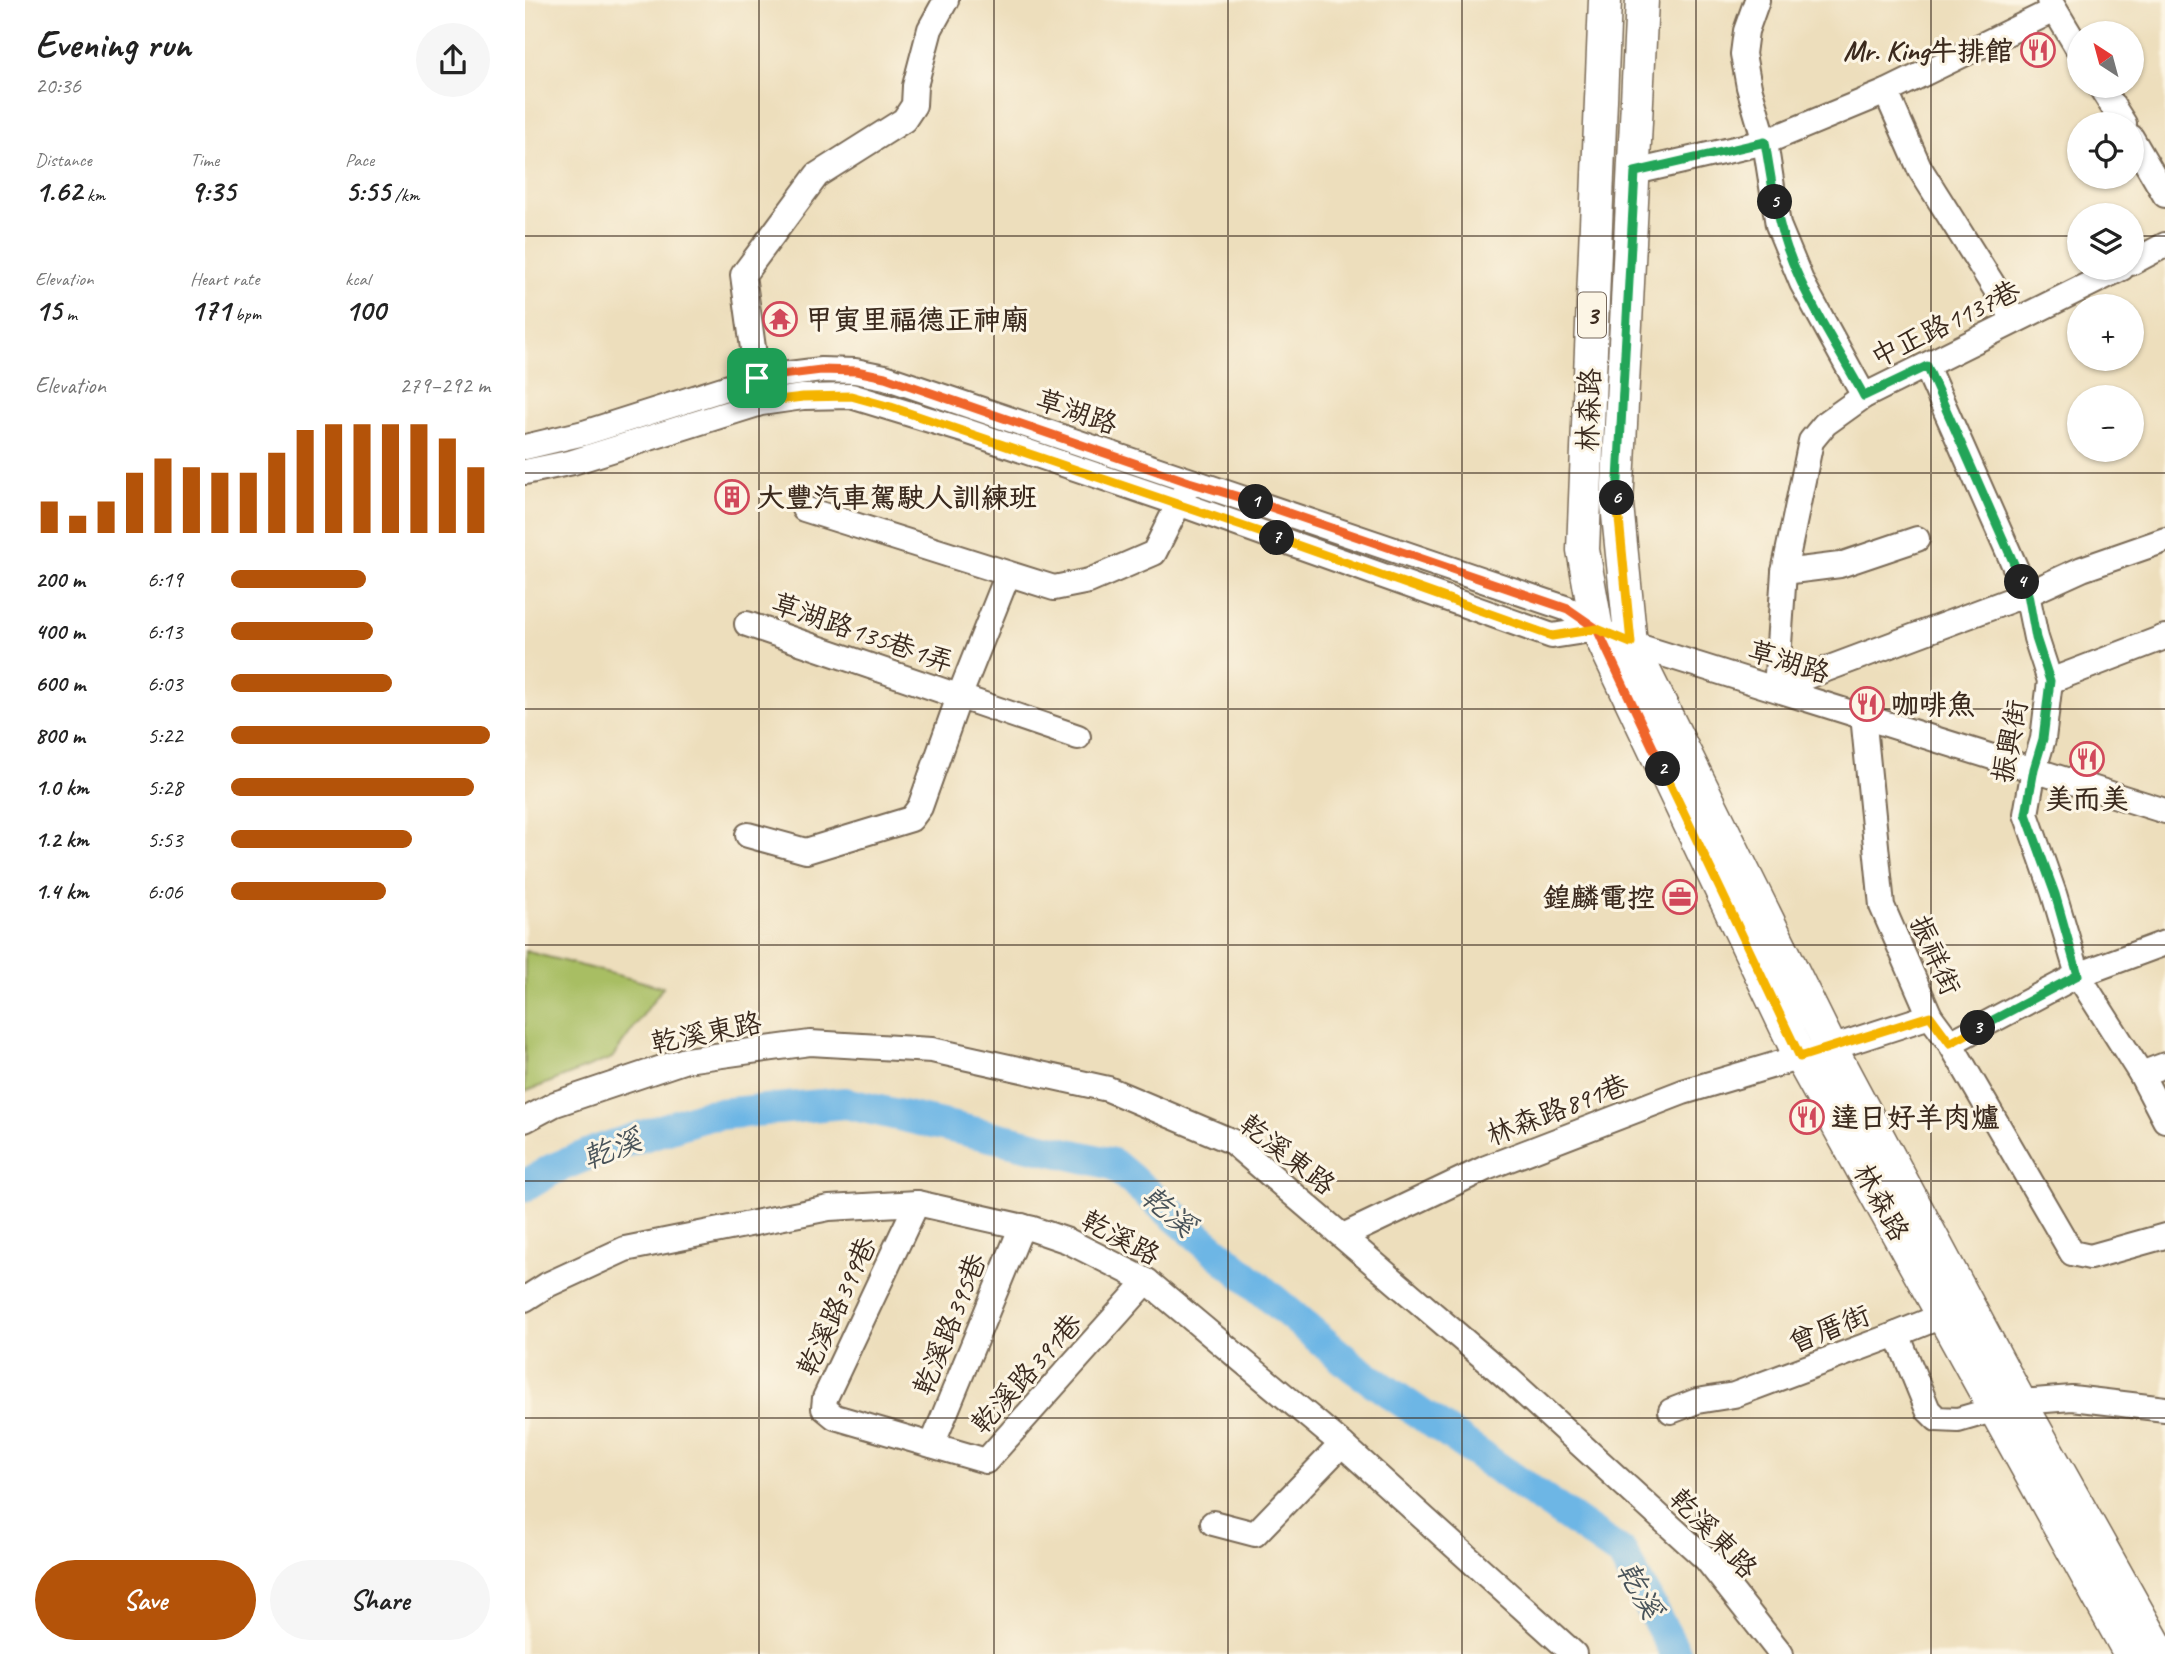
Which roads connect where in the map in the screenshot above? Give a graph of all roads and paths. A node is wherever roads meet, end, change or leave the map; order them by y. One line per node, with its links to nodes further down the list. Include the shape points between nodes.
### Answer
1 (946, 0): 17 (street, via 930,29 914,105 904,120 817,175 743,275)
2 (1605, 0): 29 (main road, 林森路 / 3, via 1583,550)
3 (1642, 0): 10 (main road, 林森路 / 3)
4 (1757, 0): 8 (street, via 1743,54)
5 (2052, 5): 6 (street); 7 (street)
6 (2067, 30)
7 (1886, 92): 8 (street); 15 (street, via 1920,170)
8 (1765, 142): 10 (street); 18 (street, via 1778,225 1802,283)
9 (2144, 159): 11 (street)
10 (1635, 172): 31 (main road, 林森路 / 3, via 1617,505)
11 (2165, 195)
12 (2165, 245): 13 (street)
13 (2144, 256)
14 (2099, 280): 15 (street, 中正路1137巷)
15 (2015, 320): 16 (street, 中正路1137巷)
16 (1927, 366): 18 (street, 中正路1137巷); 27 (street, 振興街)
17 (759, 390): 19 (street, 草湖路); 20 (street, 草湖路, via 573,462); 21 (street, 草湖路, via 803,397 851,396)
18 (1864, 396): 25 (street, 中正路1137巷, via 1825,424 1811,441)
19 (525, 447)
20 (525, 472)
21 (1184, 492): 26 (street, via 1154,553 1089,581 1054,588); 29 (street, 草湖路, via 1552,636)
22 (804, 509): 26 (street)
23 (1917, 538): 25 (street, via 1840,565)
24 (2165, 540): 27 (street)
25 (1784, 572): 33 (street, 中正路1137巷)
26 (1008, 574): 34 (street, 草湖路135巷1弄)
27 (2028, 594): 32 (street, 振興街); 33 (street)
28 (747, 624): 34 (street, 草湖路135巷1弄)
29 (1597, 629): 31 (street, 草湖路); 45 (main road, 林森路 / 3)
30 (2165, 637): 32 (street)
31 (1631, 643): 33 (street, 草湖路); 44 (main road, 林森路 / 3)
32 (2050, 681): 37 (street, 振興街)
33 (1776, 688): 35 (street, 草湖路)
34 (959, 697): 36 (street, 草湖路135巷1弄); 39 (street, 草湖路135巷1弄, via 920,807 911,819 806,850)
35 (1863, 715): 37 (street, 草湖路); 42 (street, 振祥街, via 1882,906)
36 (1078, 737)
37 (2034, 769): 38 (street, 草湖路); 41 (street, 振興街, via 2026,814)
38 (2165, 811)
39 (748, 835)
40 (2165, 943): 41 (street)
41 (2078, 975): 43 (street); 47 (street, 振興街)
42 (1930, 1016): 43 (street, 振祥街); 44 (street, 林森路891巷)
43 (1950, 1043): 53 (street, 振祥街, via 2072,1253 2090,1257)
44 (1831, 1048): 45 (street, 林森路891巷); 58 (main road, 林森路 / 3)
45 (1800, 1057): 52 (street, 林森路891巷, via 1683,1091 1486,1168); 56 (main road, 林森路 / 3)
46 (2165, 1065): 47 (street)
47 (2141, 1074): 49 (street, 振興街)
48 (525, 1119): 52 (street, 乾溪東路, via 555,1104 686,1060 810,1043 932,1050 1108,1089 1231,1141)
49 (2165, 1120)
50 (917, 1203): 51 (street, 乾溪路); 55 (street, 乾溪路, via 829,1208 625,1249); 62 (street, 乾溪路399巷, via 824,1404 835,1418)
51 (1021, 1226): 54 (street, 乾溪路, via 1068,1241); 62 (street, 乾溪路395巷)
52 (1343, 1236): 65 (street, 乾溪東路, via 1707,1560)
53 (2165, 1236)
54 (1147, 1281): 61 (street, 乾溪路); 62 (street, 乾溪路391巷, via 986,1461)
55 (525, 1299)
56 (1944, 1315): 57 (street); 58 (main road, 林森路 / 3)
57 (1898, 1334): 58 (street, 曾厝街, via 1928,1410 1937,1419 1958,1420); 60 (street, 曾厝街, via 1734,1395)
58 (2008, 1406): 59 (street, 曾厝街, via 2072,1398); 66 (main road, 林森路 / 3); 67 (main road, 林森路 / 3)
59 (2165, 1409)
60 (1671, 1411)
61 (1342, 1444): 63 (street, via 1255,1534); 64 (street, 乾溪路)
62 (932, 1445)
63 (1213, 1524)
64 (1574, 1654)
65 (1781, 1654)
66 (2130, 1654)
67 (2161, 1654)

